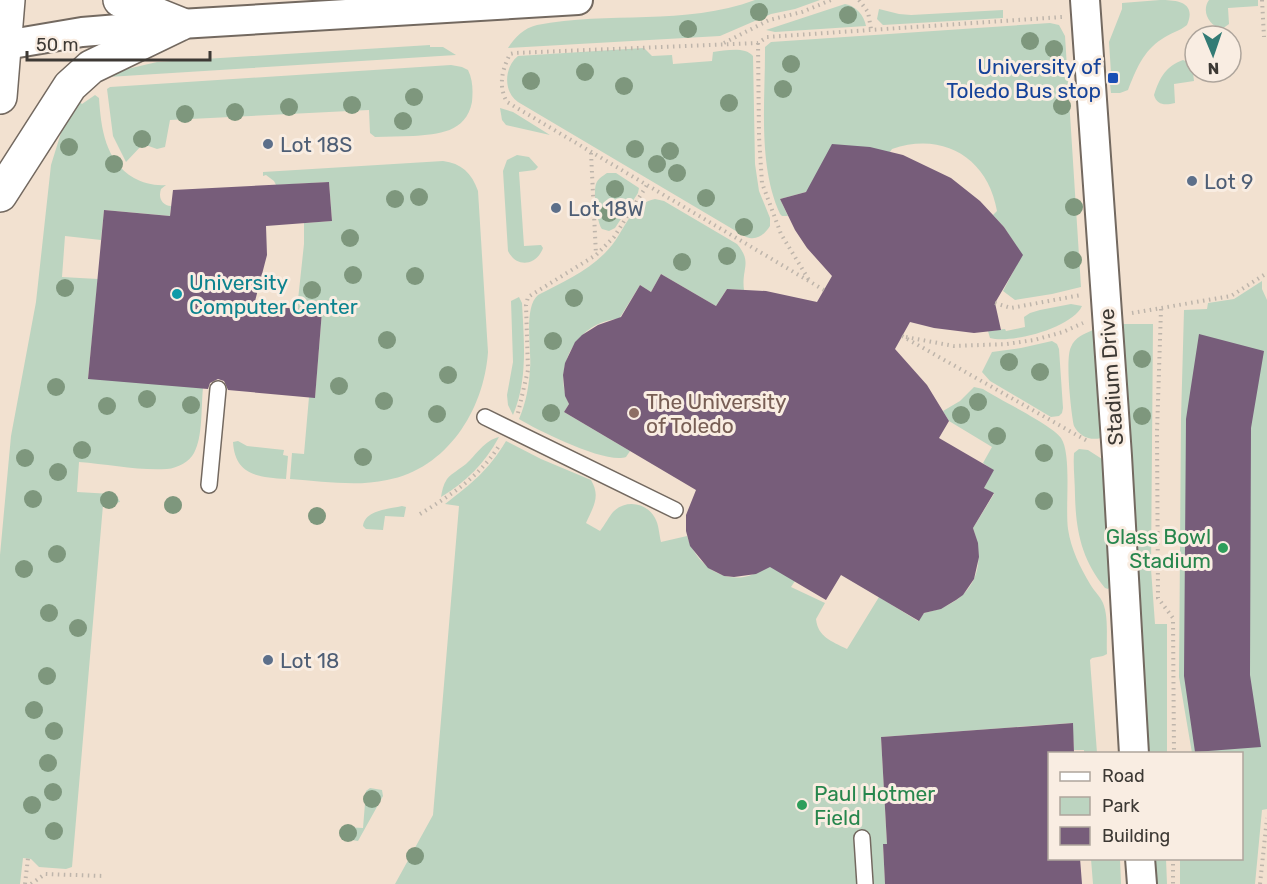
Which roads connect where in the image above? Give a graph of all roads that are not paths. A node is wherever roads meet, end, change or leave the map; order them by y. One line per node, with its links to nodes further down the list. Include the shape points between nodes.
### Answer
1 (8, 0): 6 (street)
2 (120, 0): 5 (street)
3 (578, 0): 5 (street)
4 (1085, 0): 13 (street, Stadium Drive)
5 (180, 24): 6 (street, via 82,32); 8 (street, via 91,67 70,86)
6 (2, 45): 7 (street)
7 (0, 98)
8 (0, 195)
9 (218, 389): 11 (lane)
10 (485, 417): 12 (lane)
11 (209, 485)
12 (675, 510)
13 (1134, 752)
14 (862, 838): 16 (lane)
15 (1140, 860): 17 (street)
16 (865, 884)
17 (1142, 884)

